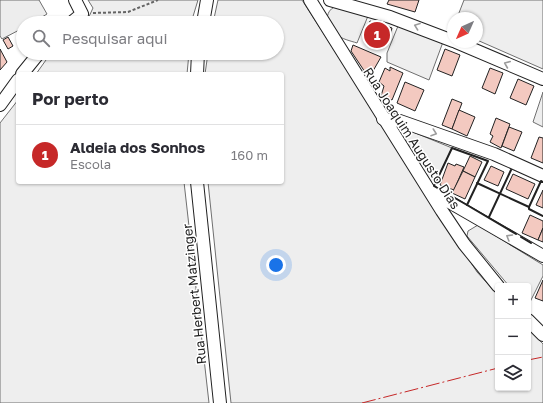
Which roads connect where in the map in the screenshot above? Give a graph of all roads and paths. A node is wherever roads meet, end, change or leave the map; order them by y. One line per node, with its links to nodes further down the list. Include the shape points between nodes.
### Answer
1 (75, 0): 6 (street)
2 (158, 0): 6 (path, via 128,12)
3 (207, 0): 8 (street)
4 (310, 0): 18 (street, Rua Joaquim Augusto Dias)
5 (330, 0): 9 (street, one-way to 5, via 390,17)
6 (82, 14): 7 (street)
7 (80, 16)
8 (204, 16)
9 (447, 39)
10 (470, 48): 15 (street, one-way to 10)
11 (33, 60): 13 (street)
12 (198, 60): 14 (street)
13 (24, 72)
14 (197, 72)
15 (543, 79)
16 (16, 83): 17 (street)
17 (0, 105)
18 (383, 119): 19 (street, one-way to 19, via 400,121 494,154); 21 (street, Rua Joaquim Augusto Dias)
19 (543, 176)
20 (197, 184): 28 (street, Rua Herbert Matzinger)
21 (429, 190): 22 (street); 23 (street, Rua Joaquim Augusto Dias)
22 (480, 220): 23 (street, via 468,216); 24 (street, one-way to 22)
23 (456, 232): 25 (street, Rua Joaquim Augusto Dias)
24 (543, 256)
25 (496, 283)
26 (531, 323): 27 (street)
27 (543, 334)
28 (220, 403)

